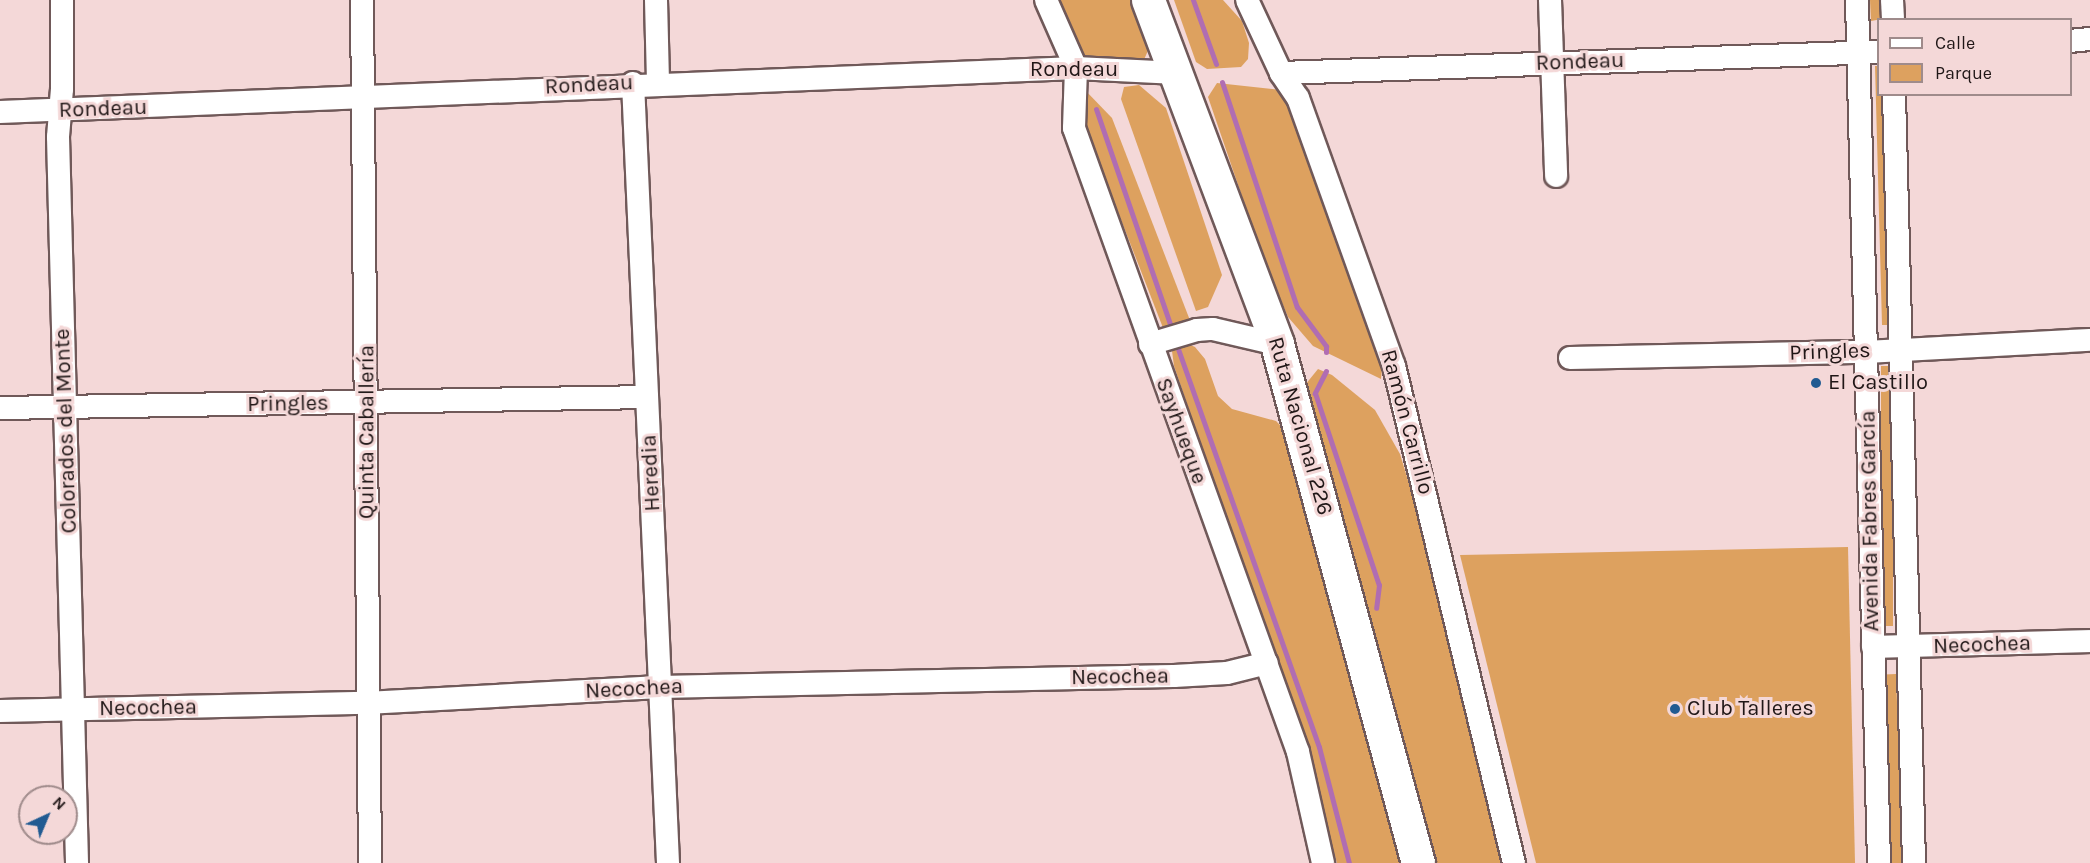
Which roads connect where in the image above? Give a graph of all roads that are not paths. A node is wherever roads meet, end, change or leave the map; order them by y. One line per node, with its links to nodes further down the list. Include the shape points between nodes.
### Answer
1 (62, 0): 22 (street, Colorados del Monte)
2 (362, 0): 20 (street, Quinta Caballería)
3 (656, 0): 18 (street)
4 (1046, 0): 15 (street, Sayhueque)
5 (1148, 0): 16 (highway, Ruta Nacional 226)
6 (1247, 0): 17 (street, Ramón Carrillo)
7 (1550, 0): 14 (street)
8 (1857, 0): 13 (street, Avenida Fabres García)
9 (1892, 0): 10 (street)
10 (1893, 18)
11 (2090, 39): 12 (street)
12 (2072, 40)
13 (1868, 52): 14 (street, Rondeau); 29 (street, Avenida Fabres García)
14 (1551, 62): 17 (street, Rondeau); 24 (street)
15 (1076, 68): 16 (street, Rondeau); 18 (street, Rondeau); 26 (street, Sayhueque, via 1074,128)
16 (1177, 73): 27 (highway, Ruta Nacional 226)
17 (1281, 73): 48 (street, Ramón Carrillo, via 1298,98 1394,366)
18 (658, 82): 19 (street, Rondeau)
19 (633, 83): 20 (street, Rondeau); 31 (street, Heredia)
20 (364, 96): 22 (street, Rondeau); 32 (street, Quinta Caballería)
21 (1894, 96): 28 (street, Avenida Fabres García)
22 (60, 111): 23 (street, Rondeau); 33 (street, Colorados del Monte, via 57,137)
23 (0, 112)
24 (1556, 176)
25 (2090, 340): 28 (street, Pringles)
26 (1150, 344): 27 (street, via 1213,329); 38 (street, Sayhueque)
27 (1277, 344): 47 (highway, Ruta Nacional 226)
28 (1898, 349): 29 (street, Pringles); 37 (street, Avenida Fabres García)
29 (1866, 352): 30 (street, Pringles); 36 (street, Avenida Fabres García)
30 (1570, 358)
31 (647, 397): 32 (street, Pringles); 39 (street, Heredia)
32 (368, 403): 33 (street, Pringles); 40 (street, Quinta Caballería)
33 (66, 406): 34 (street, Pringles); 41 (street, Colorados del Monte)
34 (0, 408)
35 (2090, 641): 37 (street, Necochea)
36 (1873, 647): 37 (street, Necochea); 49 (street, Avenida Fabres García)
37 (1906, 648): 50 (street, Avenida Fabres García)
38 (1267, 663): 39 (street, Necochea, via 1227,673 1174,676); 46 (street, Sayhueque, via 1298,752)
39 (660, 687): 40 (street, Necochea); 45 (street, Heredia)
40 (366, 703): 41 (street, Necochea); 44 (street, Quinta Caballería)
41 (74, 710): 42 (street, Necochea); 43 (street, Colorados del Monte)
42 (0, 711)
43 (77, 863)
44 (370, 863)
45 (668, 863)
46 (1323, 863)
47 (1418, 863)
48 (1514, 863)
49 (1880, 863)
50 (1914, 863)

